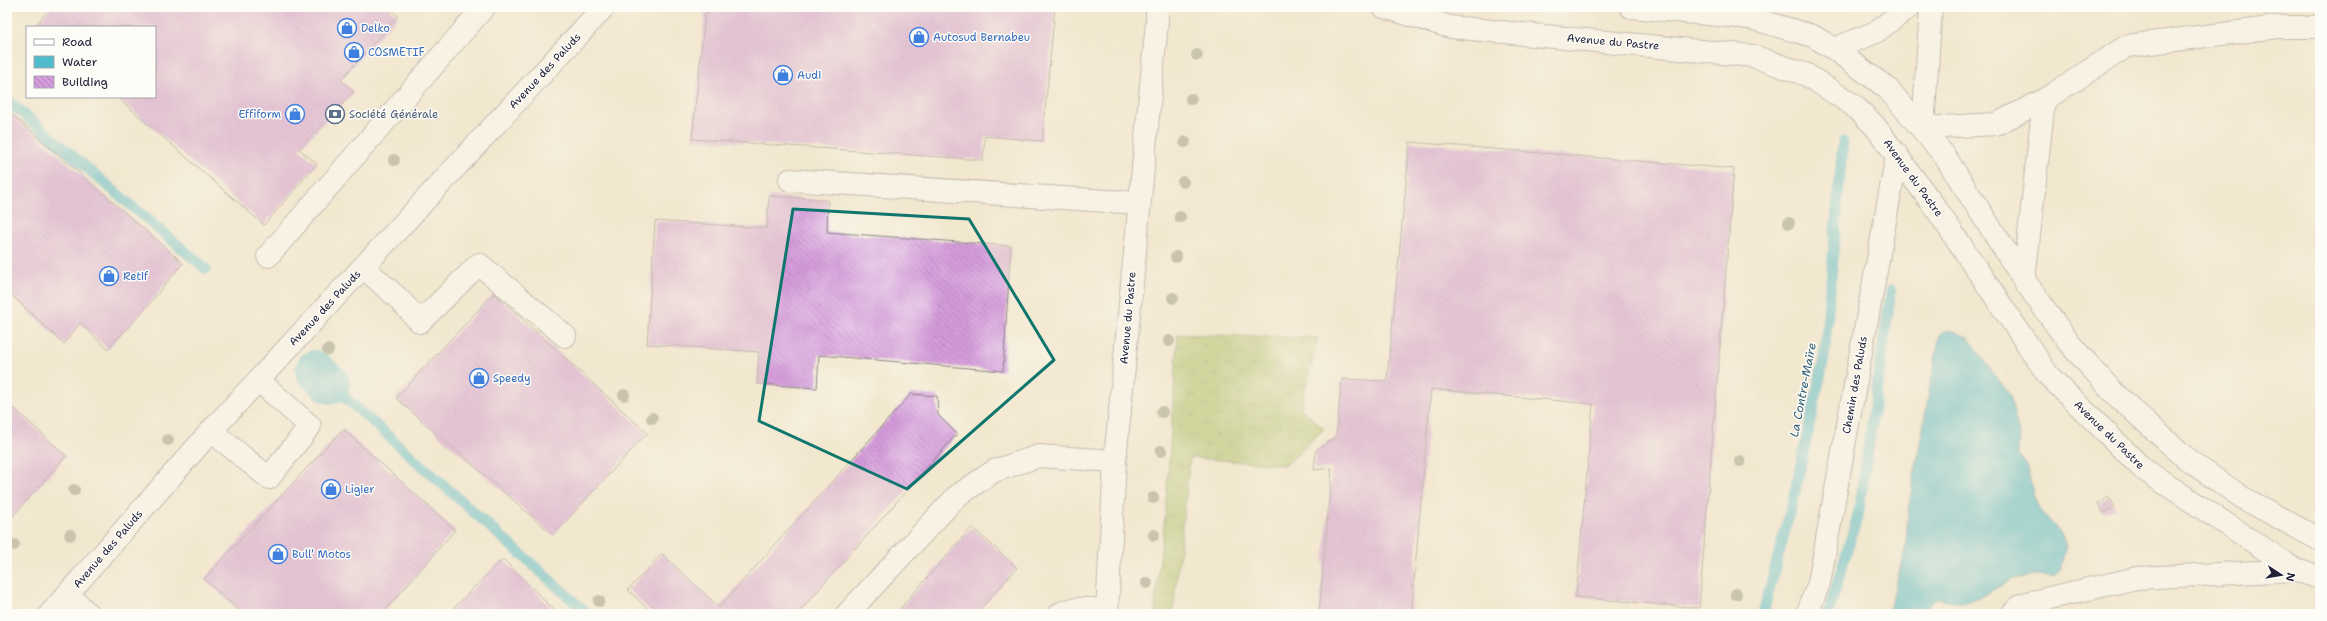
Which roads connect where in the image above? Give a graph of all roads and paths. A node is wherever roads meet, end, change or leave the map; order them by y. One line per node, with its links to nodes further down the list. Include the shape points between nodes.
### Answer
1 (484, 7): 15 (street)
2 (603, 7): 16 (street, Avenue des Paluds)
3 (1384, 7): 12 (street, Avenue du Pastre, via 1450,27 1753,56 1807,75 1853,105 1875,126)
4 (1631, 7): 9 (street, via 1750,18 1813,36)
5 (1909, 7): 9 (street, via 1876,32)
6 (1931, 7): 11 (street)
7 (1162, 12): 14 (street, Avenue du Pastre)
8 (2320, 27): 10 (street, via 2278,27 2127,46)
9 (1834, 48): 11 (street, via 1887,88)
10 (2044, 100): 11 (street, via 1996,124); 17 (street)
11 (1923, 128): 17 (street, via 1944,155)
12 (1897, 155): 23 (street, Avenue du Pastre, via 2048,375 2143,469); 31 (street, Chemin des Paluds, via 1819,583)
13 (790, 180): 14 (street)
14 (1138, 203): 21 (street, Avenue du Pastre)
15 (268, 256)
16 (363, 267): 18 (street, via 397,297 420,322 479,264); 19 (street, Avenue des Paluds)
17 (2024, 280): 22 (street, via 2069,343 2115,394 2188,460 2243,498)
18 (564, 336)
19 (258, 380): 20 (street, Avenue des Paluds); 20 (street, via 310,426 269,478)
20 (211, 431): 25 (street, Avenue des Paluds)
21 (1115, 461): 26 (street, Avenue du Pastre); 29 (street, via 1039,456 994,471 957,496)
22 (2320, 540)
23 (2296, 570): 24 (street, Avenue du Pastre); 32 (street, via 2136,578 2023,604)
24 (2320, 578)
25 (68, 594): 27 (street, Avenue des Paluds); 28 (street)
26 (1107, 612): 30 (street)
27 (50, 614)
28 (88, 614)
29 (847, 614)
30 (1060, 614)
31 (1807, 614)
32 (2012, 614)

